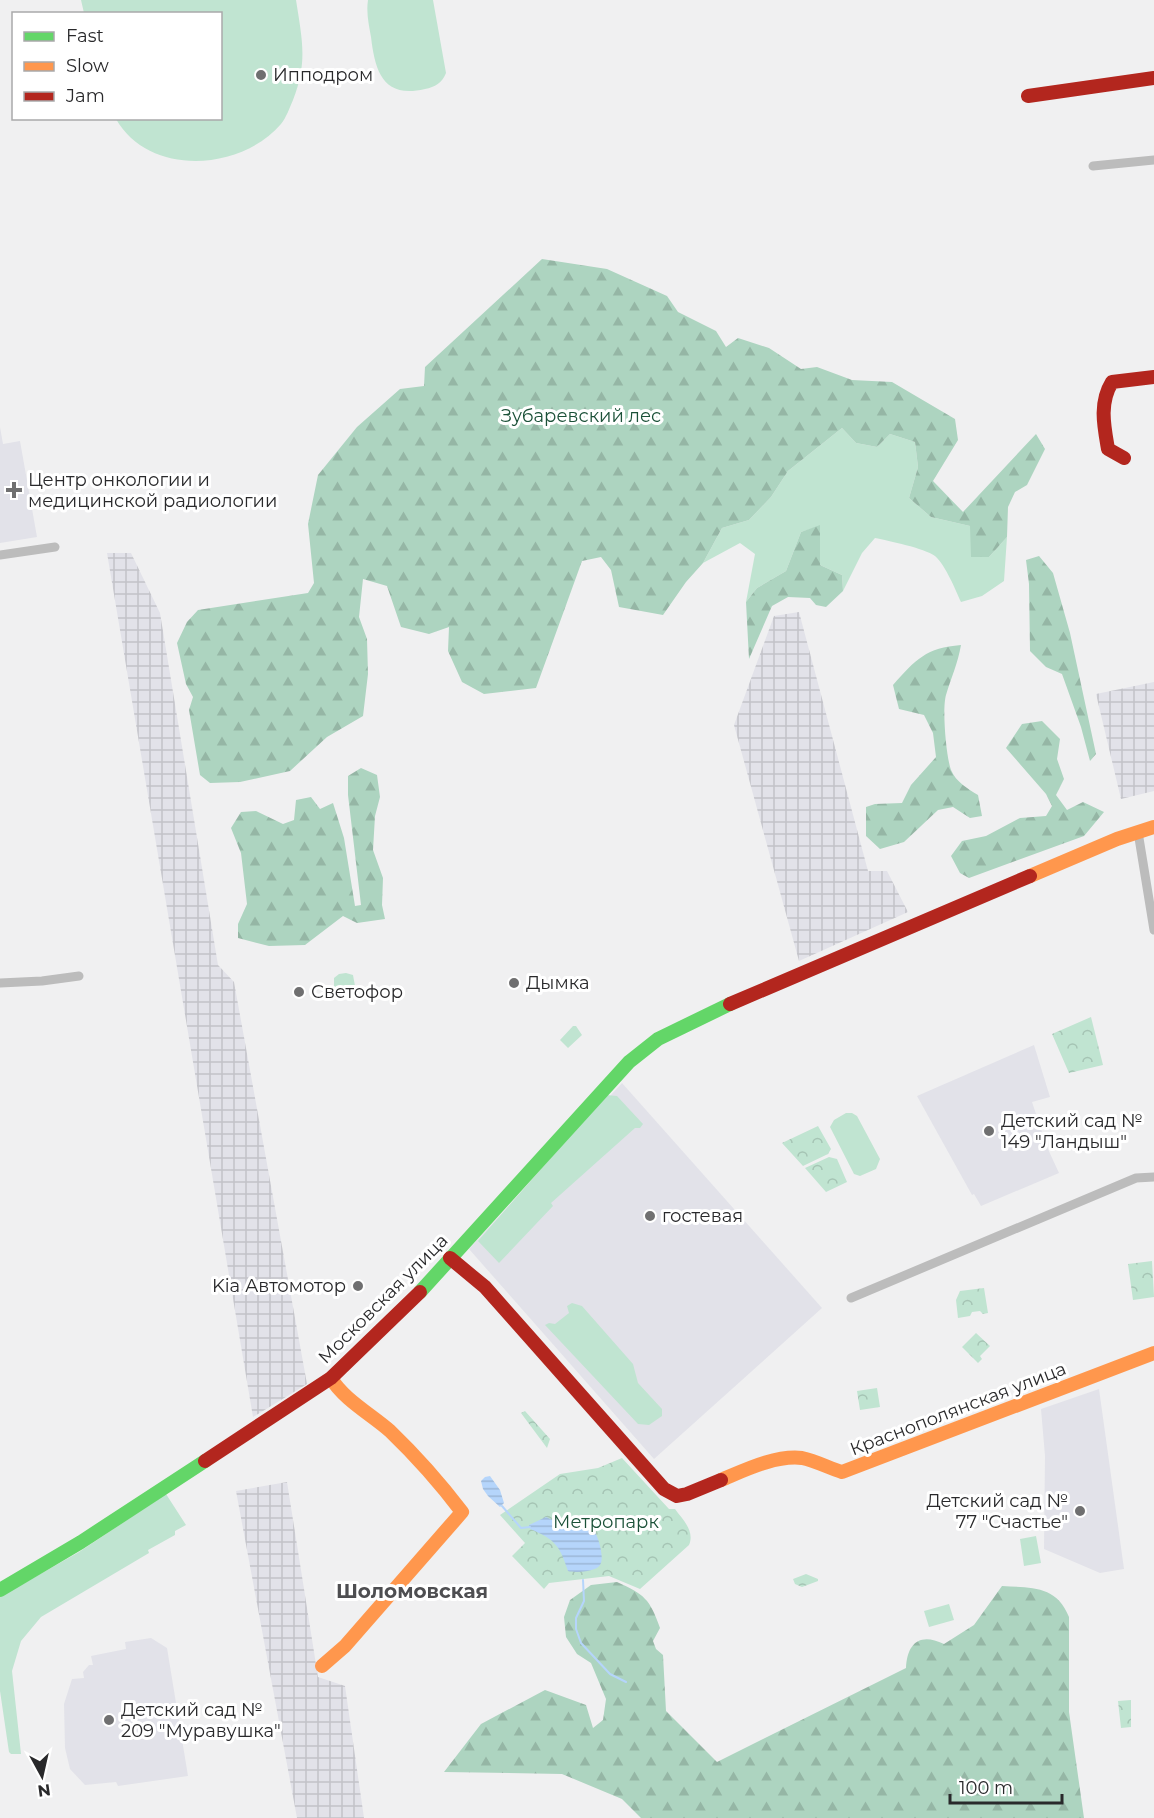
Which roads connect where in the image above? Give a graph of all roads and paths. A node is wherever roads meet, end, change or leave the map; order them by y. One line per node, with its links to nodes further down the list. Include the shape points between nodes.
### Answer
1 (1154, 78): 2 (street)
2 (1028, 96)
3 (1154, 160): 4 (street)
4 (1093, 166)
5 (1154, 377): 6 (street, via 1112,382 1105,391 1102,409 1108,449)
6 (1124, 458)
7 (55, 547): 8 (street)
8 (0, 555)
9 (1148, 829): 10 (street); 14 (street, Московская улица, via 705,1015 658,1039 629,1062)
10 (1154, 930)
11 (79, 976): 12 (street)
12 (0, 983)
13 (1154, 1177): 15 (street, via 1136,1178)
14 (450, 1258): 16 (street, Краснополянская улица, via 485,1287 664,1489 677,1496 790,1458 811,1460 842,1472); 17 (street, Московская улица)
15 (851, 1298)
16 (1154, 1353)
17 (331, 1378): 18 (street, Московская улица, via 81,1542); 19 (street, via 337,1388 396,1435 462,1512 345,1646)
18 (0, 1590)
19 (322, 1666)

